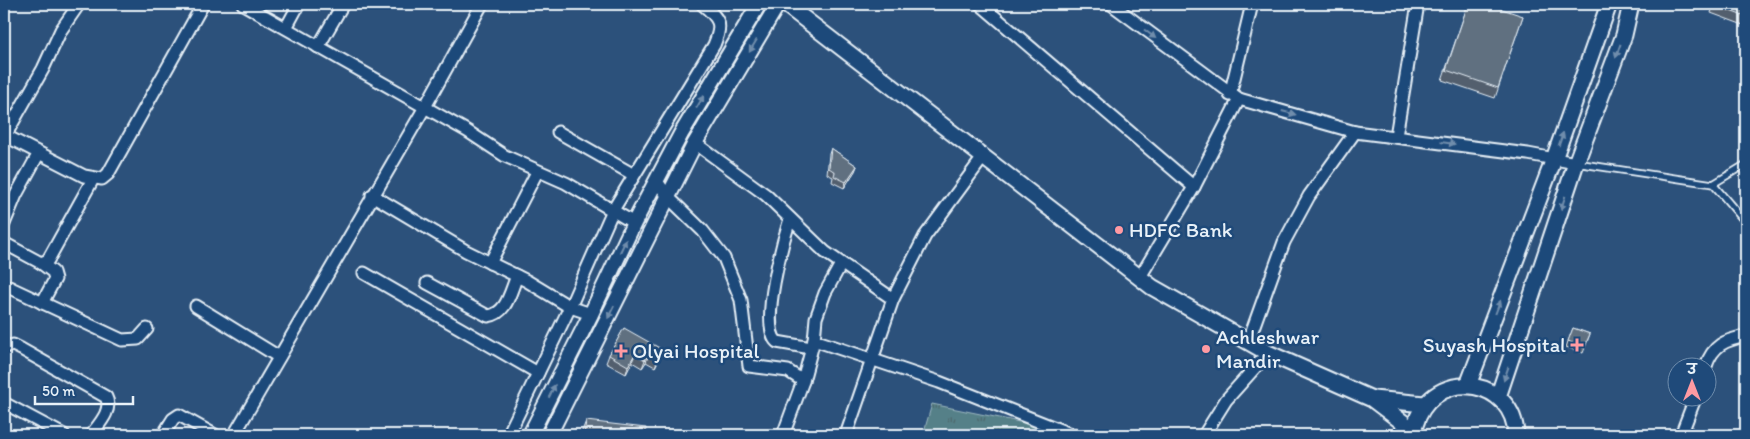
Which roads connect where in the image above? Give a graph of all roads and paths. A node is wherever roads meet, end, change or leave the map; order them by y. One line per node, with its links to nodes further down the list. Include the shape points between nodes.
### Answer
1 (79, 4): 23 (street, via 61,30)
2 (203, 4): 33 (street, via 108,174 102,179)
3 (299, 4): 17 (street)
4 (343, 4): 18 (street)
5 (482, 4): 20 (street)
6 (702, 4): 32 (street, via 718,21 720,29 714,45)
7 (759, 4): 34 (street, one-way to 7)
8 (778, 4): 25 (street, one-way to 25)
9 (785, 4): 27 (main road)
10 (980, 4): 36 (street)
11 (1252, 4): 19 (street)
12 (1418, 4): 24 (street)
13 (1609, 4): 28 (main road, one-way to 13)
14 (1632, 4): 29 (main road, one-way to 29, via 1624,35)
15 (250, 5): 17 (street)
16 (1115, 5): 19 (street, one-way to 19)
17 (286, 28): 18 (street)
18 (318, 47): 20 (street)
19 (1234, 97): 22 (street, one-way to 22); 36 (street)
20 (425, 107): 31 (street); 37 (street)
21 (558, 132): 32 (street)
22 (1356, 132): 24 (street); 60 (street, via 1309,196 1284,242)
23 (4, 136): 26 (street)
24 (1396, 136): 28 (street, one-way to 28)
25 (694, 143): 38 (street); 40 (street, via 766,195)
26 (40, 153): 33 (street); 43 (street)
27 (984, 156): 50 (main road); 53 (street, via 925,236)
28 (1554, 159): 29 (street); 69 (main road, one-way to 28)
29 (1576, 163): 35 (lane); 70 (main road, one-way to 70)
30 (1746, 164): 35 (lane)
31 (537, 172): 39 (street, via 566,183); 46 (street)
32 (634, 175): 39 (street)
33 (93, 179): 45 (street, via 54,251 48,260)
34 (656, 181): 38 (street); 41 (street)
35 (1713, 184): 42 (lane)
36 (1194, 187): 50 (street)
37 (372, 195): 46 (street); 65 (street)
38 (668, 197): 68 (street, via 686,212 724,258 741,300 749,366 788,371); 83 (street, one-way to 83)
39 (613, 210): 41 (street); 56 (street)
40 (790, 219): 47 (street); 61 (street, via 774,274 771,333 777,342)
41 (634, 223): 57 (street, one-way to 41)
42 (1746, 223)
43 (4, 224)
44 (4, 243): 45 (street)
45 (41, 263): 54 (street, via 53,272 55,279)
46 (490, 263): 49 (street)
47 (841, 264): 53 (street); 61 (street, via 825,292 816,318)
48 (364, 273): 67 (street)
49 (517, 276): 51 (street, via 502,312 496,316 488,316); 56 (street)
50 (1140, 277): 60 (main road)
51 (427, 283)
52 (4, 292): 54 (street, via 9,287)
53 (892, 299): 66 (street)
54 (42, 303): 58 (street, via 122,340 138,339)
55 (196, 306): 65 (street)
56 (570, 307): 57 (street); 67 (street)
57 (591, 314): 82 (street, one-way to 57)
58 (147, 329)
59 (1746, 336): 64 (street, via 1720,343)
60 (1248, 342): 63 (main road)
61 (813, 344): 66 (street); 68 (street)
62 (4, 347): 77 (street, via 12,345 21,349 106,397 108,410)
63 (1268, 353): 71 (main road); 87 (street, via 1226,400)
64 (1710, 356)
65 (279, 357): 80 (street)
66 (874, 359): 85 (street); 86 (street)
67 (538, 372): 81 (street)
68 (803, 381): 84 (street)
69 (1468, 385): 70 (main road); 73 (main road, via 1444,390)
70 (1498, 397): 88 (main road, via 1509,410)
71 (1372, 399): 73 (main road); 75 (main road)
72 (4, 403): 76 (street)
73 (1424, 404): 75 (main road)
74 (1692, 406): 89 (street)
75 (1413, 433)
76 (64, 435)
77 (92, 435)
78 (163, 435): 79 (street, via 172,419 179,415)
79 (215, 435)
80 (234, 435)
81 (508, 435)
82 (530, 435)
83 (549, 435)
84 (783, 435)
85 (846, 435)
86 (1073, 435)
87 (1204, 435)
88 (1516, 435)
89 (1681, 435)

